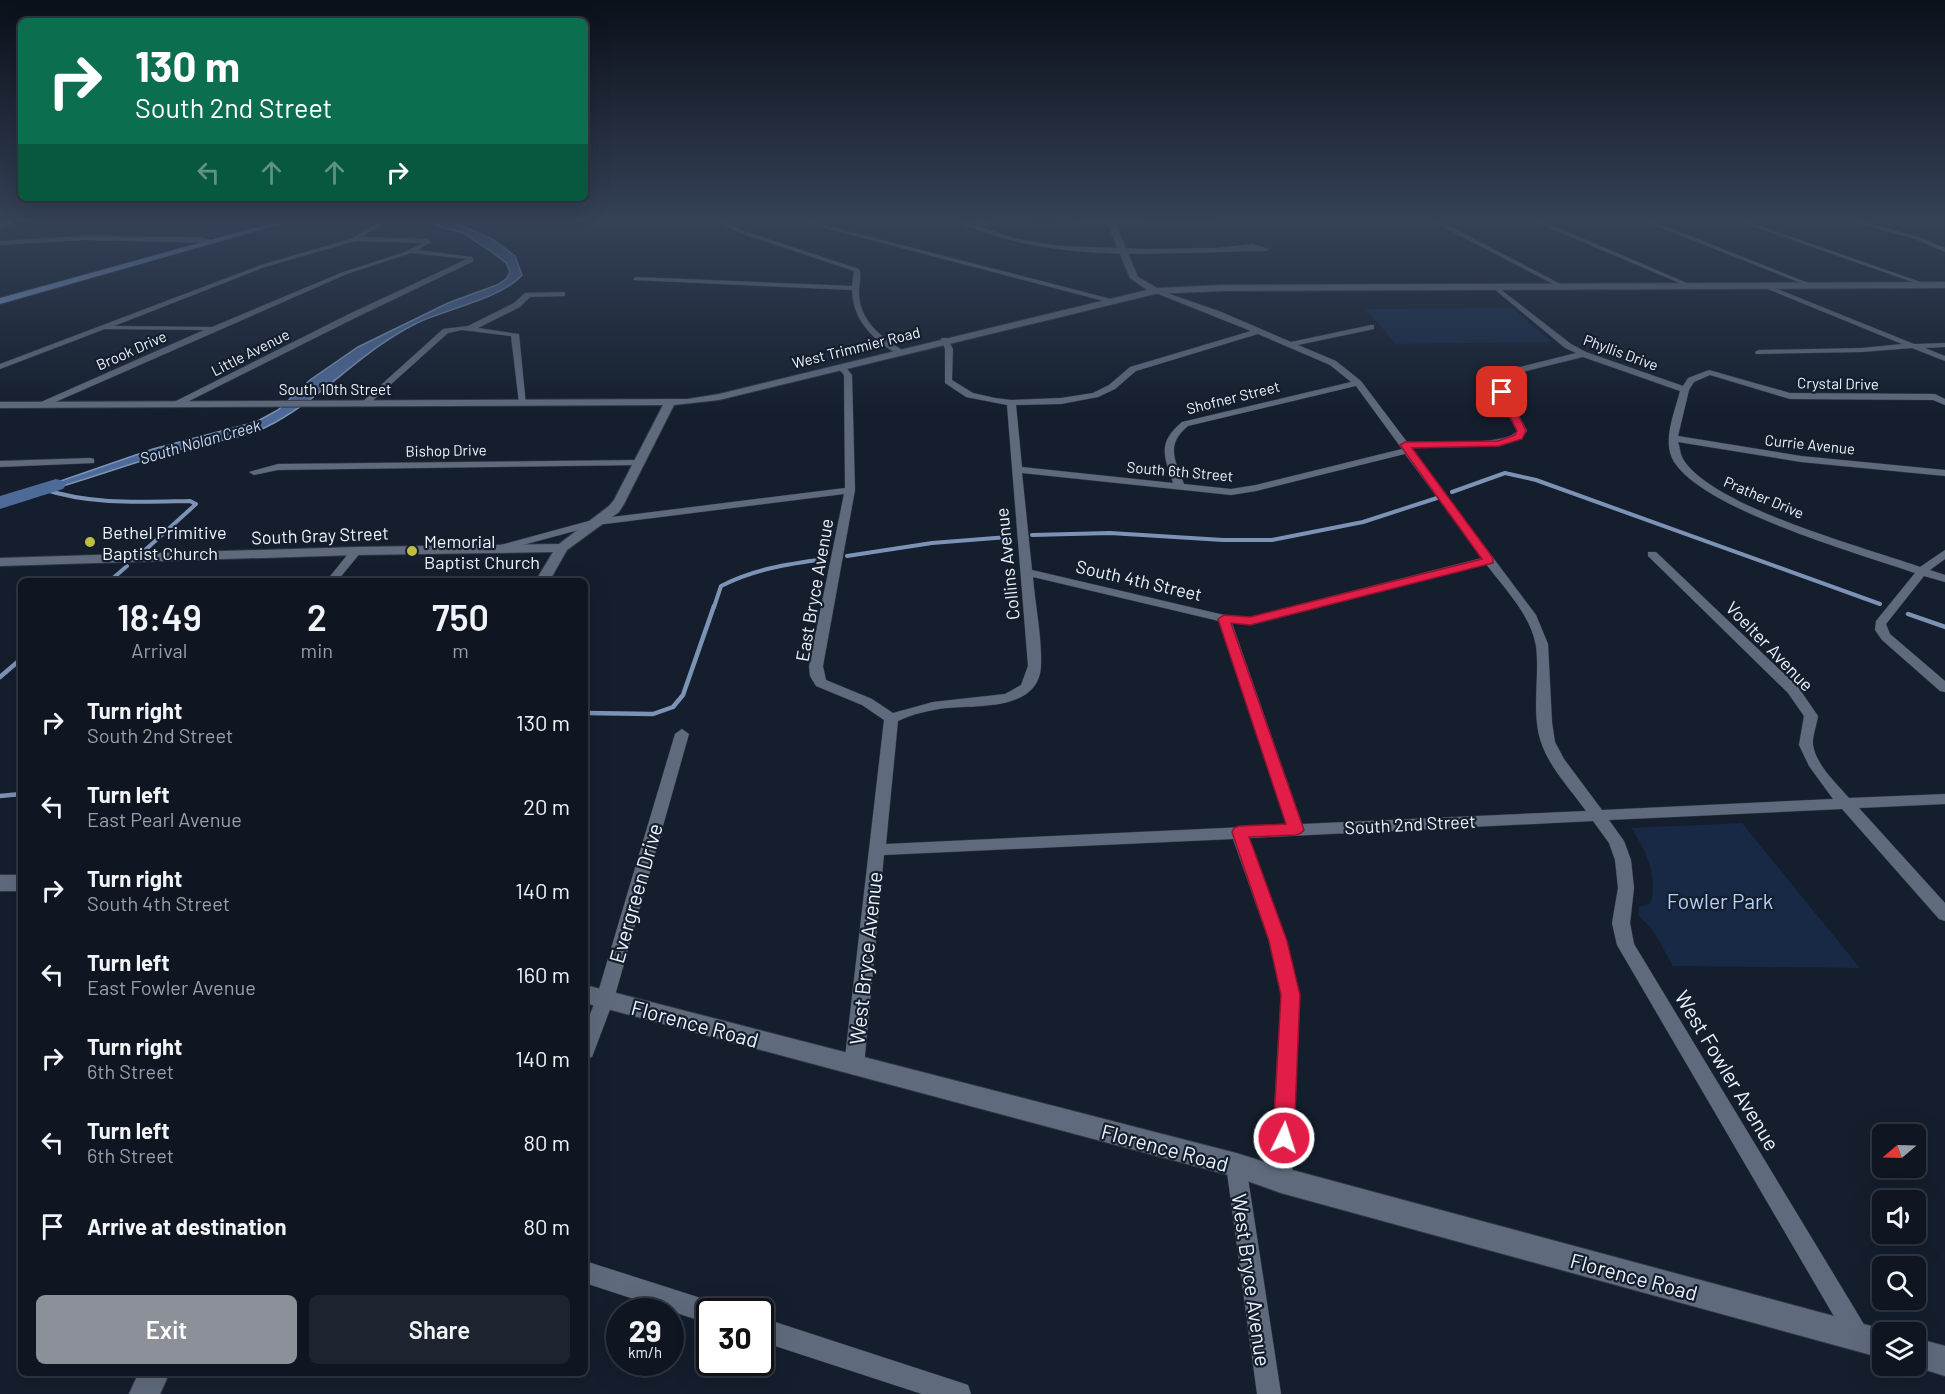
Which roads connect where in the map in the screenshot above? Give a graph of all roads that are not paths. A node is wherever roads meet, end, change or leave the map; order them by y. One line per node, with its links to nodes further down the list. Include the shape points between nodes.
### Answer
1 (55, 285): 20 (main road)
2 (211, 285): 24 (street)
3 (317, 285): 25 (street, Brook Drive)
4 (419, 285): 47 (street, Little Avenue)
5 (783, 285): 16 (street)
6 (856, 285): 16 (street)
7 (1052, 285): 21 (street)
8 (1145, 285): 18 (street)
9 (1559, 285): 15 (street)
10 (1920, 285): 13 (street, West Trimmier Road)
11 (1691, 286): 12 (street, West Trimmier Road); 15 (street, West Trimmier Road)
12 (1765, 286): 13 (street, West Trimmier Road); 31 (street)
13 (1813, 286)
14 (1495, 287): 15 (street, West Trimmier Road); 17 (street, West Trimmier Road); 34 (street, Phyllis Drive)
15 (1563, 287)
16 (855, 288): 32 (street, via 864,323)
17 (1201, 288): 18 (street, West Trimmier Road); 22 (street, via 1188,295)
18 (1155, 291): 21 (street, West Trimmier Road); 22 (street, West Fowler Avenue)
19 (562, 294): 26 (street, via 528,295 517,305)
20 (0, 300)
21 (1110, 300): 28 (street, West Trimmier Road)
22 (1194, 305): 27 (street, West Fowler Avenue)
23 (1371, 327): 29 (street)
24 (97, 328): 25 (street); 37 (street)
25 (215, 328): 46 (street, Brook Drive)
26 (471, 328): 42 (street, via 446,331); 43 (street, via 515,334)
27 (1258, 332): 29 (street, West Fowler Avenue); 45 (street, via 1133,369 1095,395)
28 (944, 340): 32 (street, West Trimmier Road); 45 (street, via 949,349 948,381 954,387 976,397)
29 (1288, 345): 38 (street, West Fowler Avenue, via 1333,363)
30 (1945, 345): 31 (street)
31 (1910, 346): 33 (street); 35 (street)
32 (899, 352): 36 (street, West Trimmier Road)
33 (1759, 352)
34 (1583, 354): 39 (street, Phyllis Drive); 51 (street, South 6th Street, via 1503,377 1502,392 1522,431 1518,437 1499,443)
35 (1945, 359)
36 (841, 367): 40 (street, West Trimmier Road); 59 (street, East Bryce Avenue, via 848,375)
37 (0, 368)
38 (1358, 382): 51 (street, West Fowler Avenue); 58 (street, Shofner Street, via 1185,424 1167,444)
39 (1685, 390): 41 (street, Crystal Drive, via 1690,380 1709,372 1790,396 1935,397); 50 (street)
40 (710, 399): 44 (street, West Trimmier Road); 49 (street, via 676,414)
41 (1945, 402)
42 (366, 403): 43 (street, South 10th Street); 47 (street, South 10th Street)
43 (523, 403): 44 (street, South 10th Street)
44 (670, 403): 49 (street)
45 (1011, 403): 55 (street, Collins Avenue)
46 (44, 404): 47 (street, South 10th Street); 48 (street, South 10th Street)
47 (177, 404)
48 (0, 405)
49 (656, 431): 53 (street)
50 (1673, 438): 57 (street, Currie Avenue, via 1791,458); 68 (street, Prather Drive, via 1677,458 1687,471 1723,498 1780,523)
51 (1406, 447): 58 (street, South 6th Street, via 1241,491); 66 (street, West Fowler Avenue)
52 (91, 461): 54 (street)
53 (639, 463): 56 (street, Bishop Drive, via 278,467); 60 (street, via 620,501)
54 (0, 464)
55 (1016, 469): 58 (street, South 6th Street); 69 (street, Collins Avenue)
56 (254, 472)
57 (1945, 473)
58 (1180, 488)
59 (850, 490): 60 (street, South Gray Street); 75 (street, East Bryce Avenue, via 817,676 821,683 870,702)
60 (596, 522): 61 (street); 62 (street, South Gray Street)
61 (562, 548): 62 (street, South Gray Street); 71 (street)
62 (497, 549): 63 (street, South Gray Street)
63 (356, 551): 67 (street, South Gray Street); 70 (street)
64 (1945, 553): 68 (street)
65 (1652, 554): 78 (street, Voelter Avenue, via 1794,690 1811,716 1806,745 1814,763)
66 (1489, 560): 73 (street, South 4th Street, via 1250,621); 79 (street, West Fowler Avenue, via 1530,615 1542,644 1548,742)
67 (0, 562)
68 (1922, 571): 72 (street, Prather Drive); 74 (street, via 1880,624 1881,630)
69 (1026, 572): 73 (street, South 4th Street); 75 (street, Collins Avenue, via 1035,666 1027,686 1006,699 932,705)
70 (334, 578)
71 (544, 578)
72 (1945, 579)
73 (1224, 619): 80 (street)
74 (1945, 688)
75 (891, 720): 82 (street)
76 (682, 734): 86 (street, Evergreen Drive)
77 (1945, 798): 78 (street, South 2nd Street)
78 (1845, 804): 79 (street, South 2nd Street); 85 (street, Voelter Avenue)
79 (1599, 815): 80 (street, South 2nd Street); 94 (street, West Fowler Avenue, via 1623,860 1626,888 1621,923 1626,945)
80 (1296, 830): 81 (street, South 2nd Street)
81 (1239, 832): 82 (street, South 2nd Street); 90 (street, via 1278,941 1290,995)
82 (876, 850): 88 (street, West Bryce Avenue)
83 (0, 883): 84 (street)
84 (18, 883)
85 (1945, 914)
86 (595, 996): 87 (street, Evergreen Drive); 88 (street, Florence Road)
87 (588, 1034)
88 (854, 1066): 89 (street, Florence Road)
89 (1236, 1165): 90 (street, Florence Road); 100 (street, West Bryce Avenue)
90 (1281, 1180): 94 (street, Florence Road)
91 (588, 1273): 92 (street)
92 (696, 1308)
93 (774, 1334): 99 (street)
94 (1871, 1341)
95 (1926, 1356): 96 (street)
96 (1945, 1361)
97 (154, 1376): 98 (street)
98 (144, 1394)
99 (959, 1394)
100 (1269, 1394)

